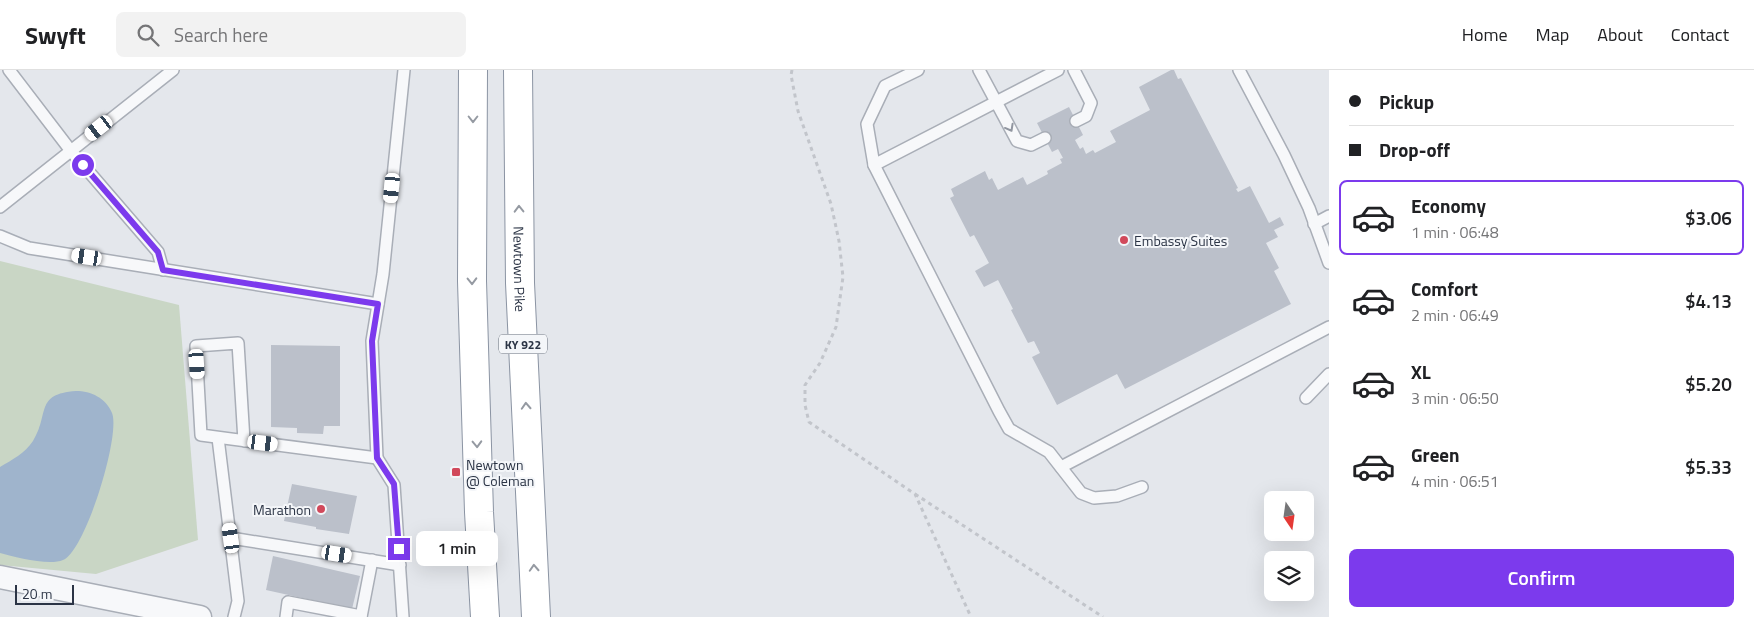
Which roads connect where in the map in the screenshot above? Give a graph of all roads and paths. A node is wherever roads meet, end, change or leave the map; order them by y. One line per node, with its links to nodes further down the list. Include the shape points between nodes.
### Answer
1 (9, 70): 15 (lane)
2 (174, 70): 15 (lane)
3 (404, 70): 23 (lane)
4 (473, 70): 42 (highway, one-way to 42, via 472,281)
5 (518, 70): 43 (highway, Newtown Pike / KY 922, one-way to 5, via 520,283)
6 (792, 70): 32 (path, via 798,111 831,204 843,277 836,327 820,363 805,385 805,405 810,422)
7 (918, 70): 16 (lane, via 885,86 867,124)
8 (978, 70): 12 (lane)
9 (1058, 70): 12 (lane)
10 (1074, 70): 13 (lane, via 1091,103 1086,116)
11 (1239, 70): 19 (lane, via 1284,155)
12 (995, 102): 14 (lane, one-way to 14, via 1017,141 1031,145); 16 (lane)
13 (1076, 121)
14 (1045, 138)
15 (71, 151): 17 (lane); 22 (lane, via 158,252)
16 (874, 165): 30 (lane, via 1009,429 1049,452)
17 (0, 207)
18 (1329, 216): 19 (lane)
19 (1314, 224): 21 (lane)
20 (0, 236): 22 (lane, via 29,248)
21 (1329, 263)
22 (163, 270): 23 (lane)
23 (378, 304): 29 (lane, via 372,341)
24 (1329, 327): 30 (lane)
25 (1329, 374): 26 (lane)
26 (1306, 398)
27 (218, 438): 28 (lane); 28 (lane, via 201,435 196,346 238,343); 33 (lane)
28 (244, 441): 29 (lane)
29 (377, 458): 35 (lane, via 394,484)
30 (1061, 467): 31 (lane, via 1081,493 1094,498 1117,496)
31 (1142, 487)
32 (915, 494): 44 (path); 45 (path)
33 (231, 538): 34 (lane); 38 (lane, via 238,601)
34 (372, 560): 35 (lane); 40 (lane)
35 (400, 565): 41 (lane)
36 (0, 577): 37 (street)
37 (200, 617)
38 (234, 617)
39 (286, 617): 40 (lane, via 288,602)
40 (361, 617)
41 (404, 617)
42 (485, 617)
43 (536, 617)
44 (971, 617)
45 (1103, 617)

